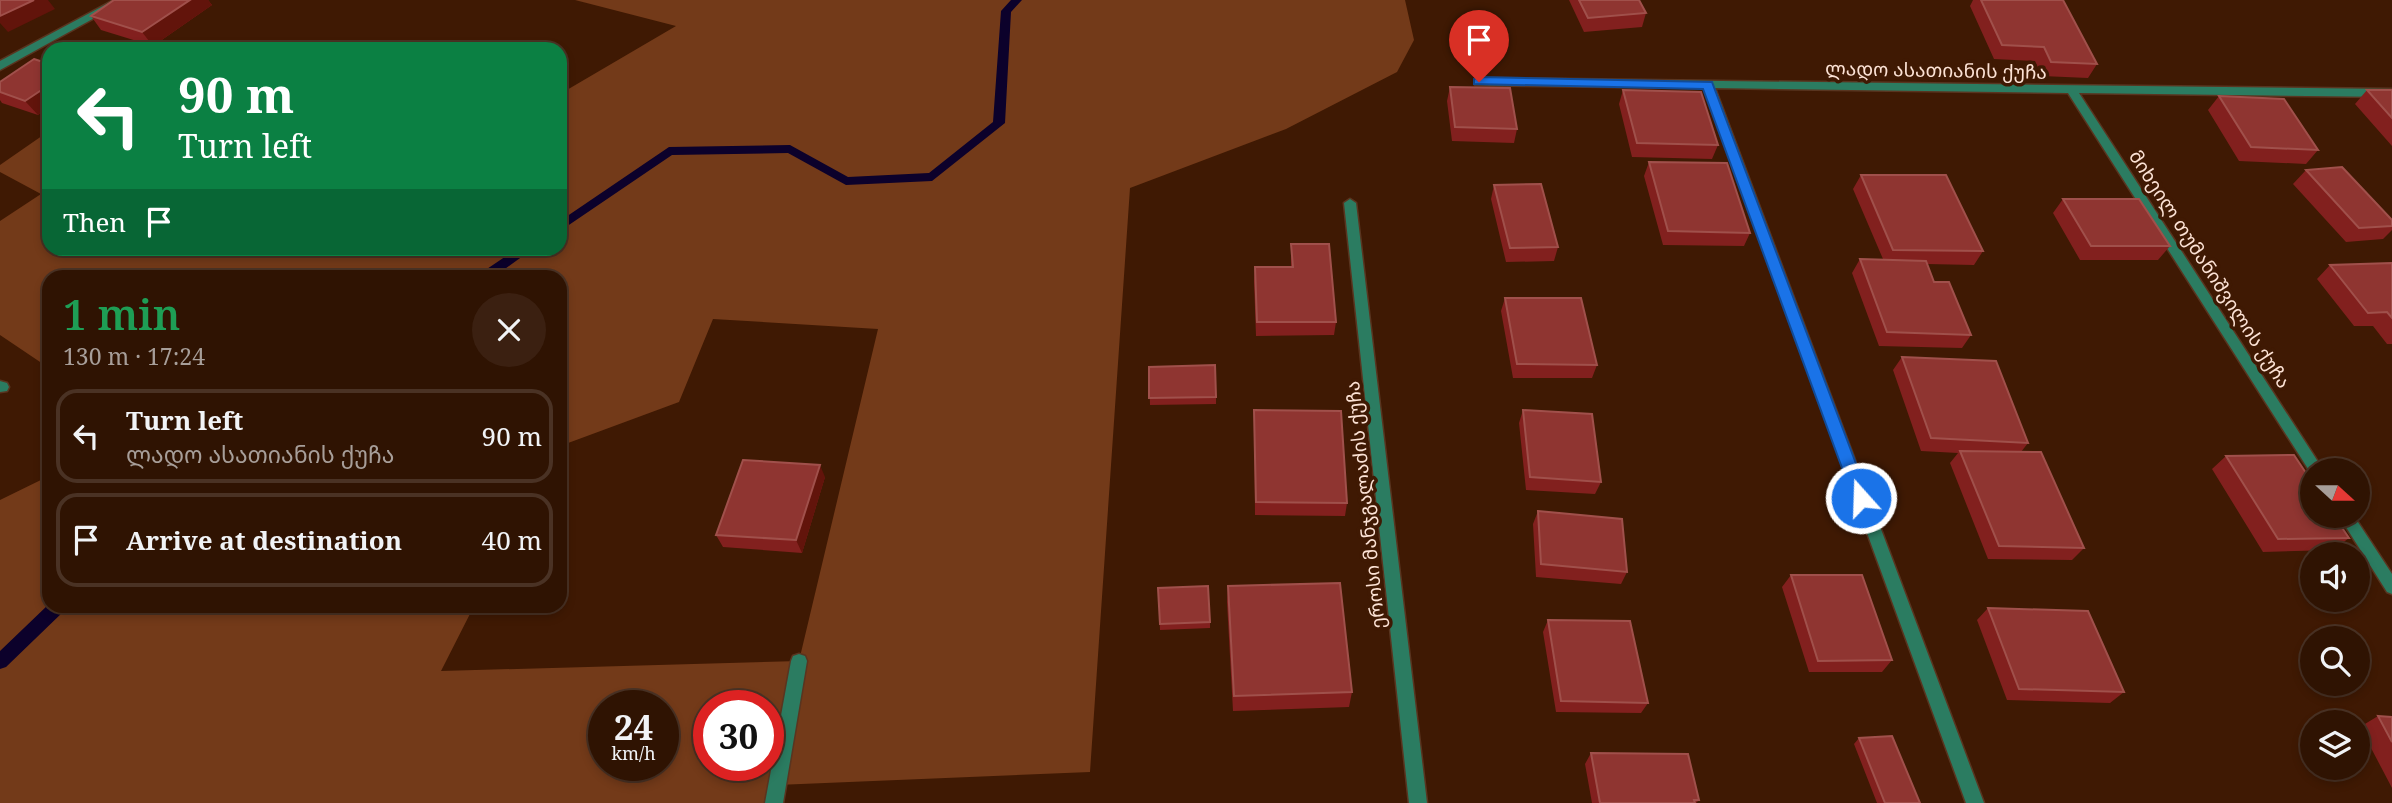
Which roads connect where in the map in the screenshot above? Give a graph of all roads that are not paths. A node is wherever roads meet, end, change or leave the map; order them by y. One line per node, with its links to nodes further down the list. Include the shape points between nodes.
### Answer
1 (122, 0): 2 (street)
2 (44, 42)
3 (42, 43): 4 (street)
4 (0, 66)
5 (2095, 76): 9 (street)
6 (1479, 82): 7 (street, ლადო ასათიანის ქუჩა)
7 (1708, 85): 8 (street, ლადო ასათიანის ქუჩა); 18 (street)
8 (2071, 89): 9 (street, ლადო ასათიანის ქუჩა); 12 (street, მიხეილ თუმანიშვილის ქუჩა)
9 (2100, 89): 10 (street, ლადო ასათიანის ქუჩა)
10 (2392, 93)
11 (1350, 203): 17 (street, ეროსი მანჯგალაძის ქუჩა)
12 (2309, 458)
13 (2354, 528): 14 (street)
14 (2392, 587)
15 (799, 662): 16 (street)
16 (774, 803)
17 (1418, 803)
18 (1975, 803)

